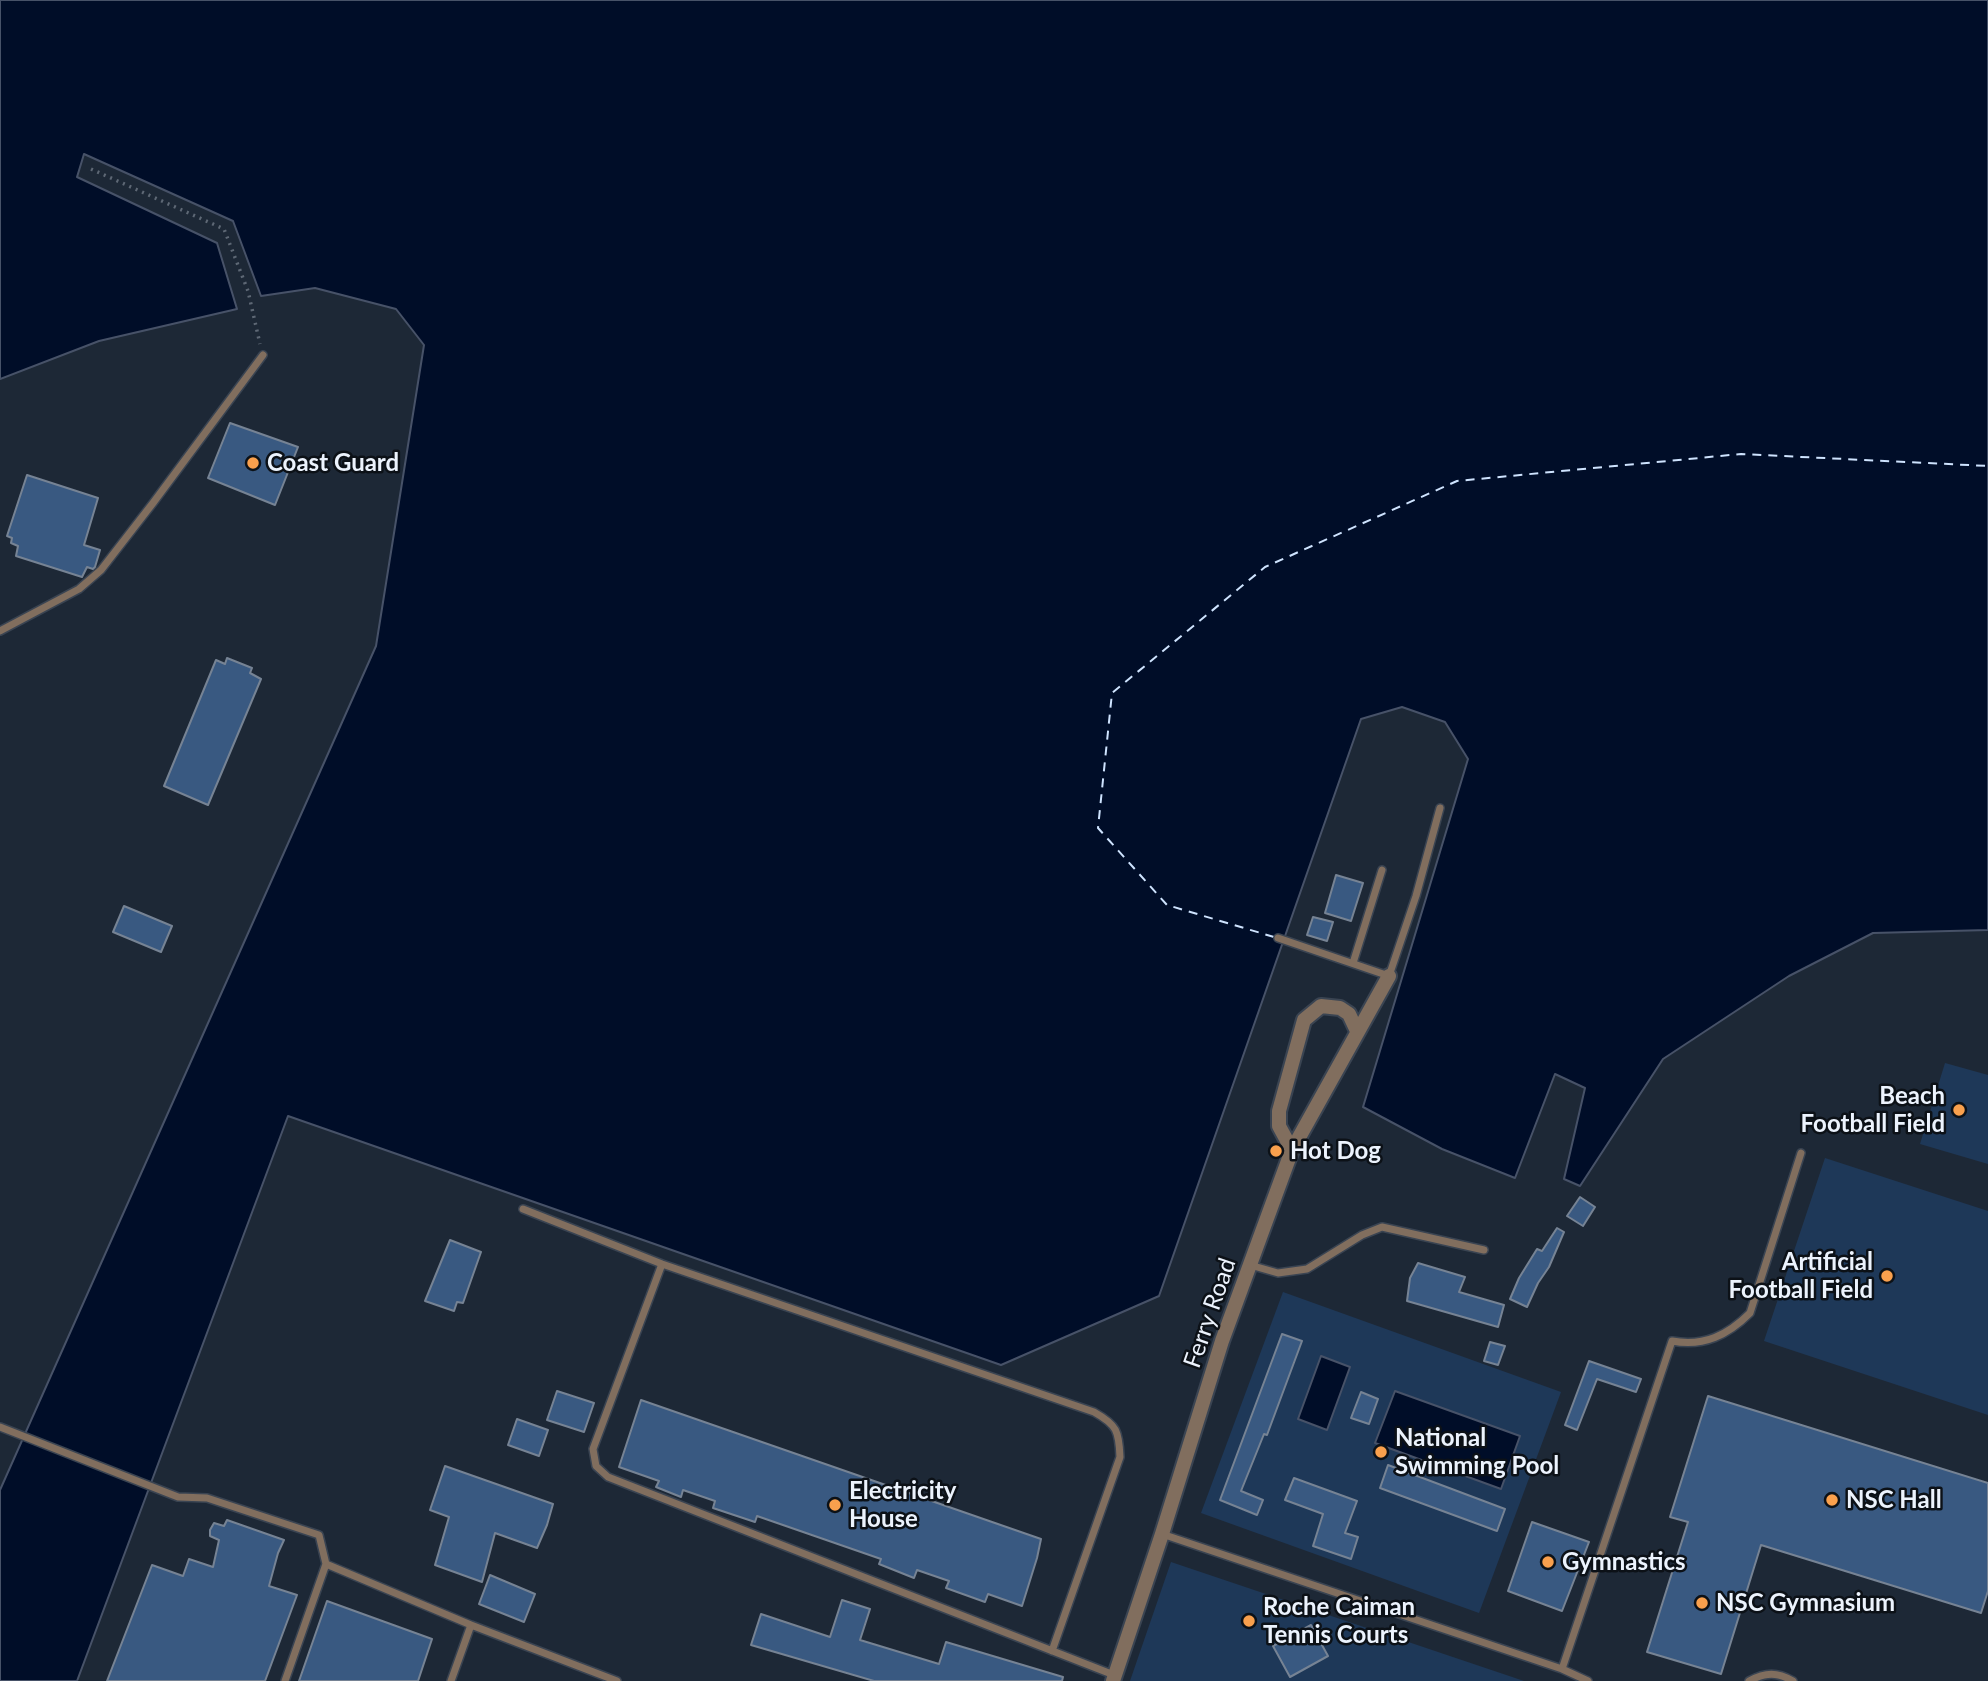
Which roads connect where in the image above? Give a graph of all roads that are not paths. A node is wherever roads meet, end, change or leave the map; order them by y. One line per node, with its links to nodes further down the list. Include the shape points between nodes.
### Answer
1 (263, 355): 2 (lane, via 100,570 79,589)
2 (0, 631)
3 (1440, 808): 7 (lane)
4 (1382, 870): 6 (lane)
5 (1278, 938): 6 (lane)
6 (1353, 964): 7 (lane)
7 (1389, 976): 8 (street, Ferry Road)
8 (1357, 1031): 9 (street, Ferry Road); 9 (street, via 1349,1014 1330,1006 1321,1006 1304,1020 1279,1111 1279,1126)
9 (1292, 1150): 14 (street, Ferry Road)
10 (1801, 1153): 20 (lane, via 1750,1313 1716,1338 1690,1344 1672,1341)
11 (523, 1209): 13 (lane)
12 (1484, 1250): 14 (lane, via 1382,1227 1307,1269 1278,1273)
13 (662, 1264): 19 (lane, via 593,1449 596,1466 608,1477); 19 (lane, via 1110,1421 1119,1438 1119,1457)
14 (1250, 1265): 16 (street, Ferry Road)
15 (0, 1427): 17 (lane, via 178,1497 207,1498 319,1535)
16 (1163, 1534): 20 (lane); 22 (street, Ferry Road)
17 (326, 1564): 18 (lane); 23 (lane)
18 (471, 1625): 21 (lane); 24 (lane)
19 (1052, 1651): 22 (lane)
20 (1562, 1669): 26 (lane)
21 (600, 1678): 25 (lane)
22 (1114, 1678)
23 (285, 1681)
24 (451, 1681)
25 (617, 1681)
26 (1588, 1681)
27 (1749, 1681): 28 (lane, via 1769,1673)
28 (1793, 1681)

